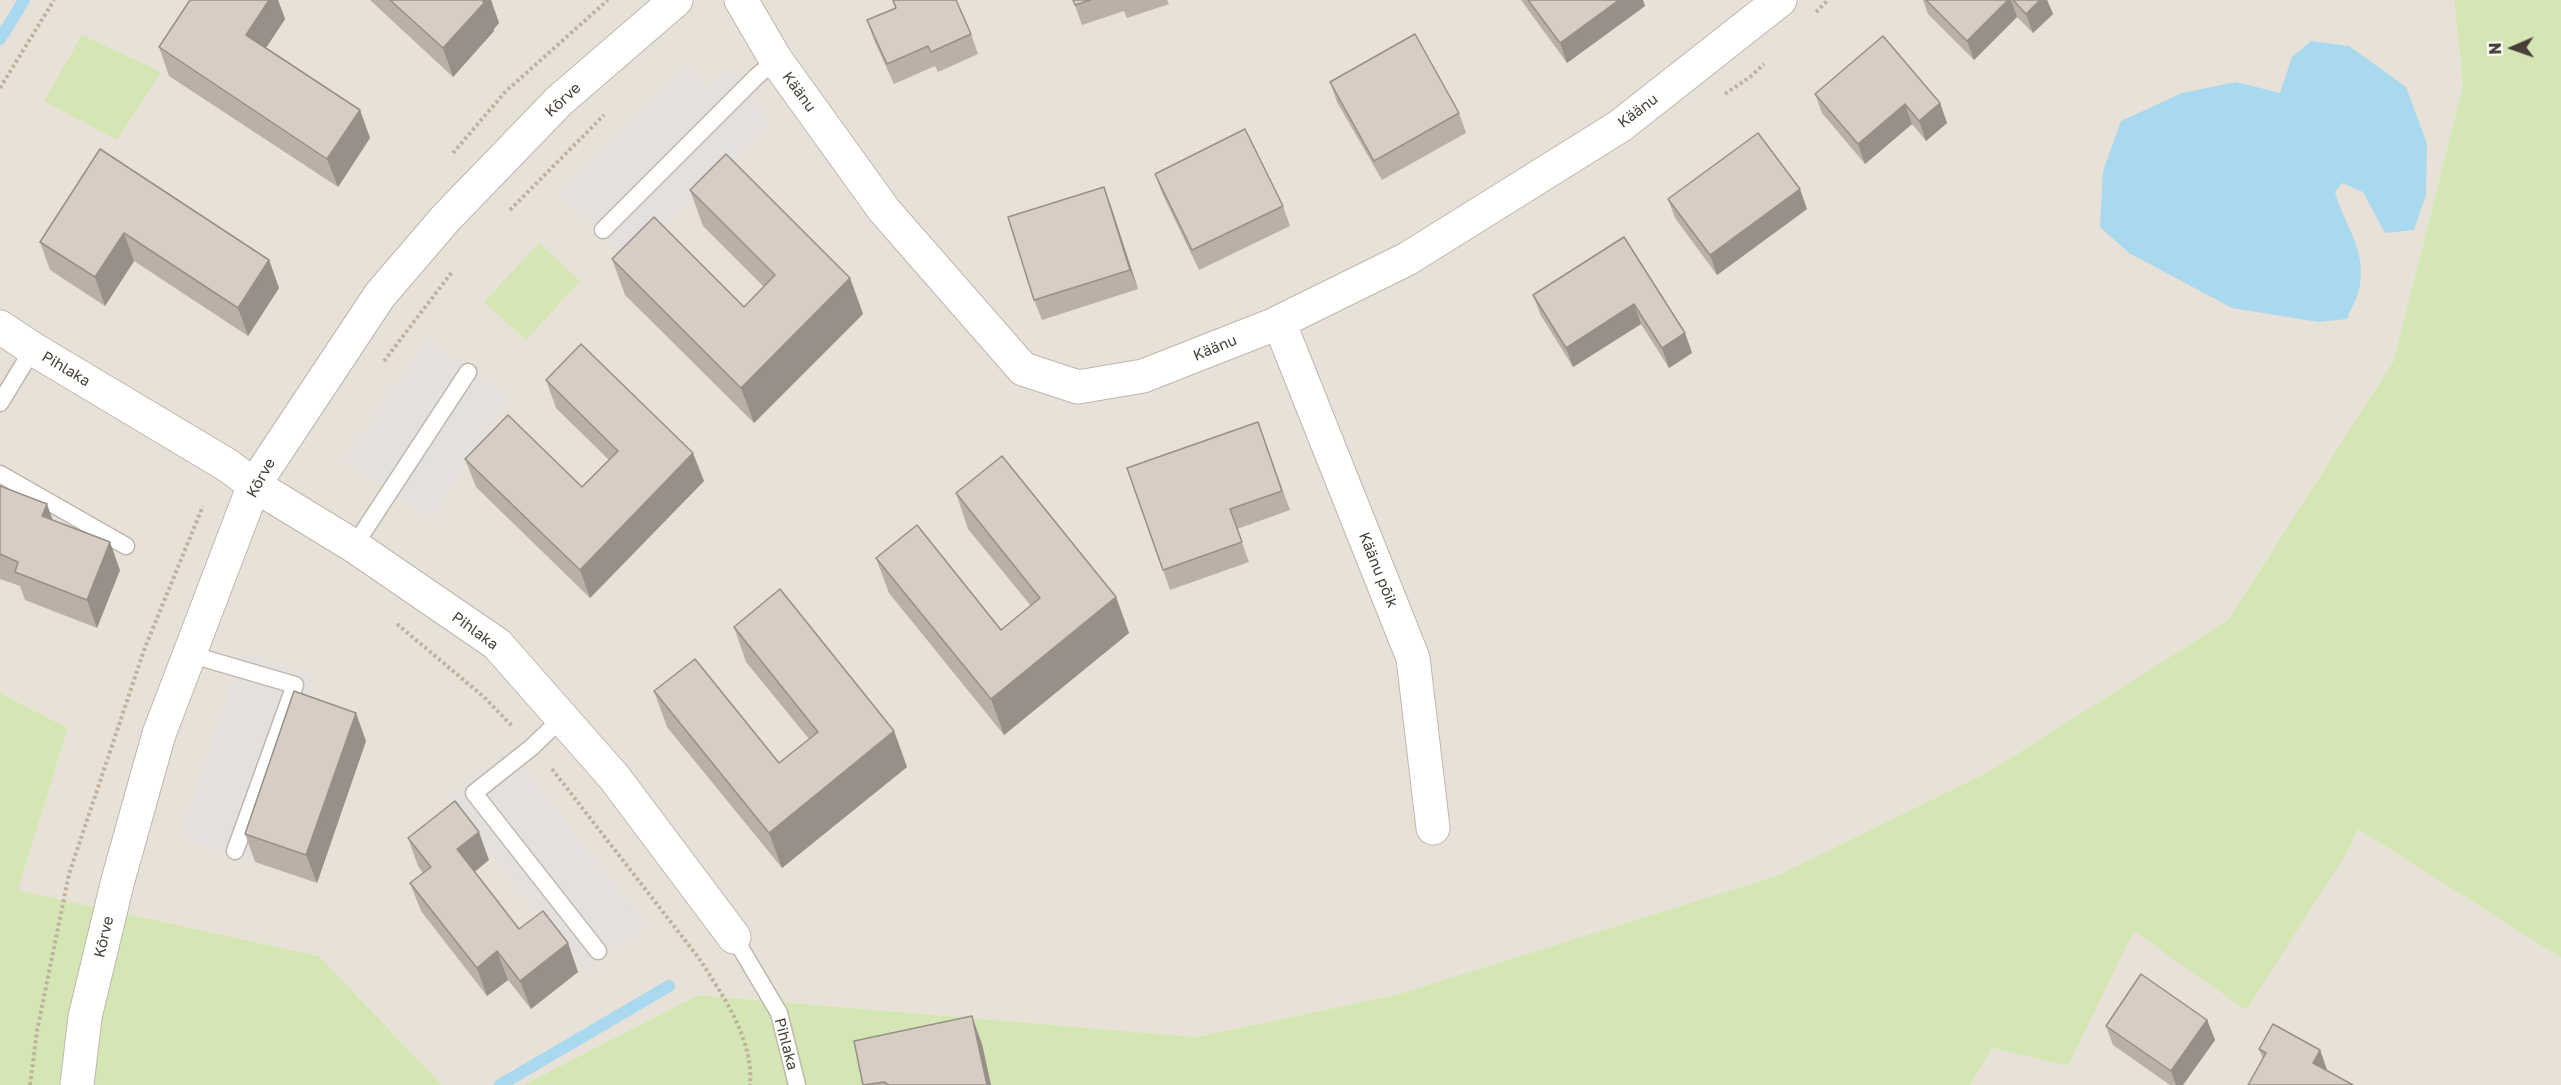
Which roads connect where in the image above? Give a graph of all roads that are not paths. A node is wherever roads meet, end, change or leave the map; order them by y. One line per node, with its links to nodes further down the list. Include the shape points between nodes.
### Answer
1 (676, 0): 12 (street, Kõrve, via 559,101 438,227 380,295)
2 (741, 0): 4 (street, Käänu)
3 (1780, 0): 6 (street, Käänu, via 1620,126 1407,259)
4 (776, 60): 5 (lane); 6 (street, Käänu, via 884,210 1023,369 1078,387 1143,376)
5 (603, 230)
6 (1279, 322): 17 (street, Käänu põik, via 1413,658)
7 (0, 327): 8 (street, Pihlaka)
8 (33, 349): 10 (lane); 12 (street, Pihlaka)
9 (468, 372): 14 (lane)
10 (0, 403)
11 (0, 474): 13 (lane)
12 (254, 485): 14 (street, Pihlaka); 15 (street, Kõrve)
13 (126, 546)
14 (354, 546): 16 (street, Pihlaka, via 496,644)
15 (189, 654): 18 (lane, via 295,685); 21 (street, Kõrve, via 159,734 118,880 86,1017)
16 (562, 718): 19 (street, Pihlaka, via 614,777); 20 (lane, via 474,793)
17 (1433, 828)
18 (235, 851)
19 (734, 936): 22 (lane, Pihlaka, via 779,1013)
20 (598, 951)
21 (77, 1085)
22 (797, 1085)

